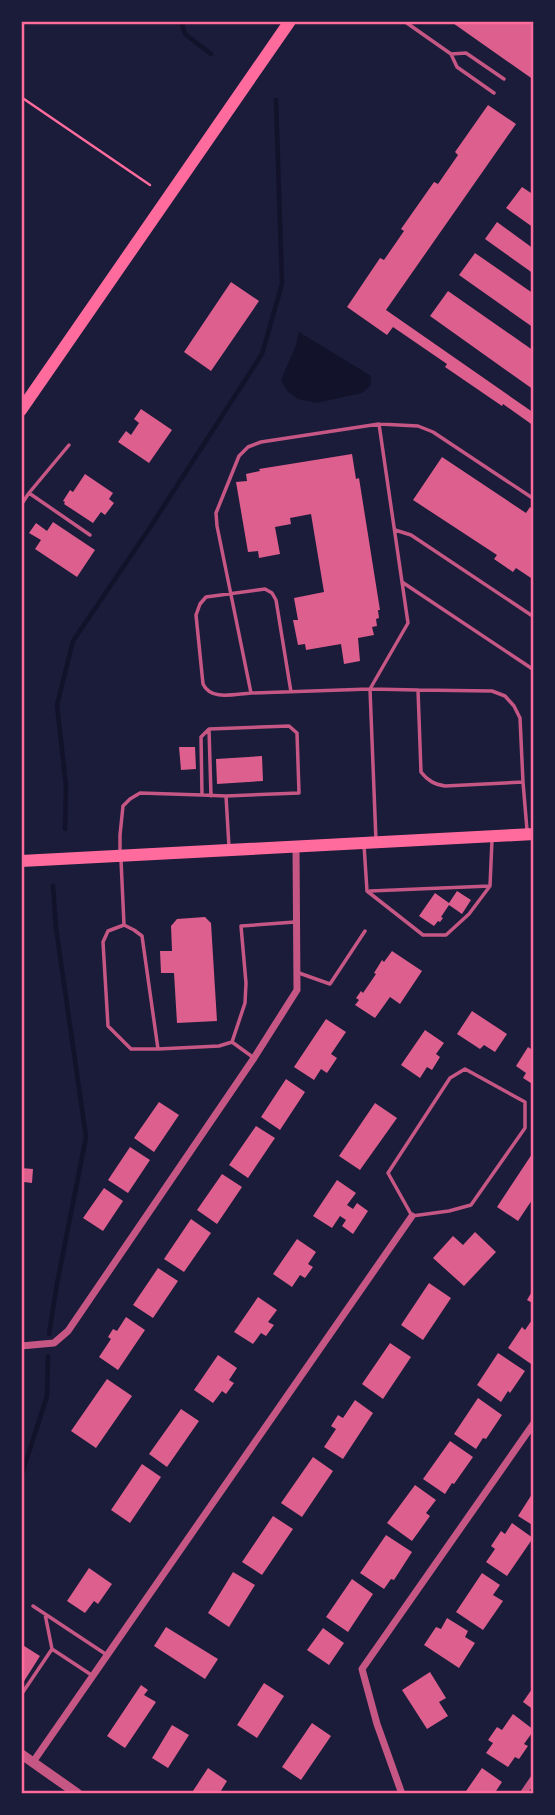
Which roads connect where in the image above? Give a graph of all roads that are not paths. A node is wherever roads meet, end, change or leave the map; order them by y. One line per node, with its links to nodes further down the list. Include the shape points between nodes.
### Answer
1 (290, 21): 6 (main road)
2 (404, 21): 3 (lane)
3 (452, 54): 4 (lane, via 466,52); 5 (lane, via 457,67)
4 (504, 79)
5 (494, 93)
6 (21, 410)
7 (379, 424): 10 (lane, via 418,426 433,432); 12 (lane); 15 (lane, via 261,442 239,457 216,513)
8 (69, 444): 9 (lane)
9 (29, 493): 11 (lane); 13 (lane)
10 (534, 499)
11 (21, 505)
12 (395, 530): 14 (lane); 16 (lane, via 411,535)
13 (90, 535)
14 (402, 582): 17 (lane); 18 (lane, via 408,623)
15 (230, 594): 20 (lane, via 265,589 272,593); 21 (lane); 21 (lane, via 206,597 196,615 203,684 213,695)
16 (534, 617)
17 (534, 670)
18 (370, 689): 19 (lane); 20 (lane); 29 (lane)
19 (418, 690): 23 (lane, via 492,691 505,696 520,718); 23 (lane, via 426,779 444,786)
20 (291, 692): 21 (lane)
21 (251, 693)
22 (209, 729): 24 (lane, via 201,737); 25 (lane); 26 (lane, via 289,726 297,733 299,793)
23 (523, 782): 27 (lane)
24 (202, 795): 25 (lane); 32 (lane, via 140,793 130,799 123,806)
25 (211, 796): 26 (lane)
26 (226, 796): 31 (lane)
27 (531, 834): 28 (main road)
28 (492, 836): 29 (main road); 34 (lane)
29 (370, 843): 30 (main road); 35 (lane)
30 (296, 846): 31 (main road); 38 (street)
31 (229, 850): 32 (main road)
32 (120, 856): 33 (main road); 39 (lane)
33 (21, 862)
34 (490, 886): 35 (lane); 35 (lane, via 446,934 423,934)
35 (367, 891)
36 (534, 901): 37 (lane)
37 (534, 919)
38 (297, 922): 41 (street); 42 (lane, via 241,926 246,1003)
39 (124, 925): 43 (lane, via 142,936); 43 (lane, via 108,931 103,942 108,1026 131,1049)
40 (365, 931): 41 (lane, via 330,985)
41 (297, 972): 44 (street, via 297,990)
42 (232, 1042): 43 (lane); 44 (lane)
43 (158, 1049)
44 (254, 1058): 46 (street, via 68,1331 54,1343)
45 (412, 1216): 45 (lane, via 471,1205 525,1128 525,1102 466,1069 450,1078 388,1173); 51 (street)
46 (21, 1346)
47 (534, 1423): 58 (street, via 362,1669)
48 (33, 1606): 49 (lane)
49 (45, 1614): 50 (lane); 51 (lane)
50 (52, 1649): 52 (lane); 53 (lane)
51 (107, 1655): 52 (street)
52 (93, 1676): 55 (street)
53 (23, 1692)
54 (21, 1754): 55 (street)
55 (33, 1762): 57 (street)
56 (534, 1778): 59 (street)
57 (78, 1794)
58 (402, 1794)
59 (523, 1794)

